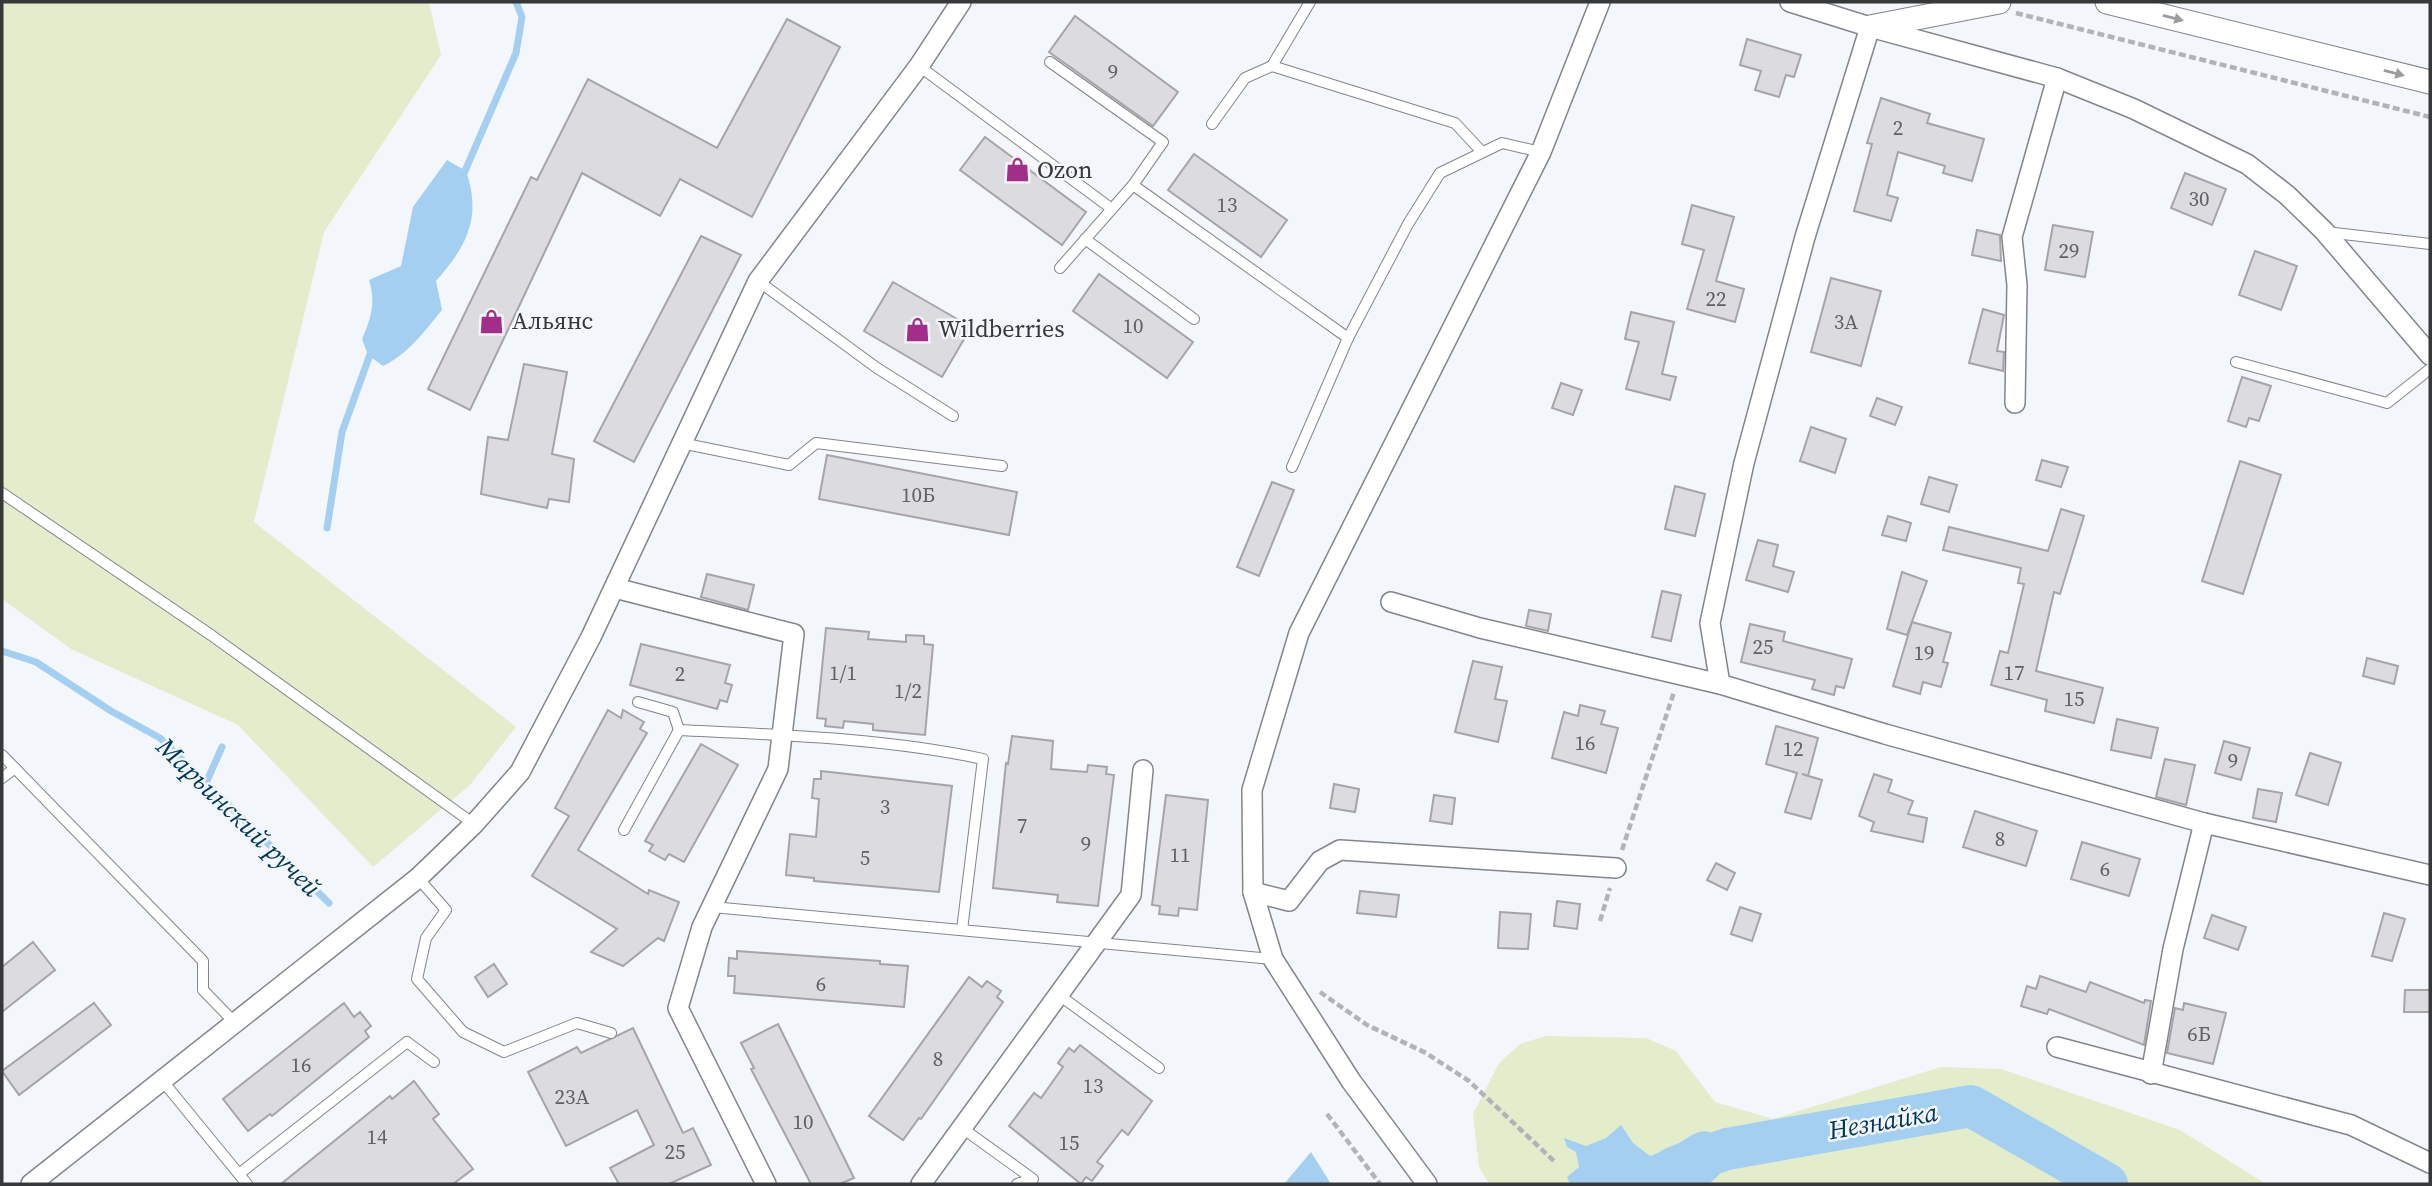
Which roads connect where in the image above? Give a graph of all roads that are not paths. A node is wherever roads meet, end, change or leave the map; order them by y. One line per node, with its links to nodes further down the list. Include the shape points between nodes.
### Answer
1 (961, 2): 9 (street)
2 (1310, 2): 10 (lane)
3 (1600, 2): 15 (street)
4 (1790, 2): 7 (street)
5 (2106, 2): 12 (street, one-way to 12)
6 (1991, 3): 7 (street)
7 (1870, 27): 11 (street); 36 (street, via 1805,237 1744,463 1710,623)
8 (1050, 62): 16 (lane, via 1163,142)
9 (919, 66): 17 (lane); 22 (street)
10 (1272, 66): 13 (lane, via 1245,78); 14 (lane, via 1455,123)
11 (2057, 78): 18 (street, via 2134,109 2247,164); 28 (street, via 2012,237 2017,285)
12 (2430, 82)
13 (1212, 124)
14 (1482, 152): 15 (lane, via 1502,143); 24 (lane, via 1440,173)
15 (1541, 152): 50 (street, via 1299,634 1252,790)
16 (1133, 185): 17 (lane); 24 (lane)
17 (1112, 209): 19 (lane)
18 (2324, 231): 20 (lane); 25 (street)
19 (1085, 239): 21 (lane); 23 (lane)
20 (2430, 244)
21 (1060, 268)
22 (758, 281): 29 (lane, via 877,368); 30 (street)
23 (1194, 319)
24 (1348, 338): 32 (lane)
25 (2430, 355)
26 (2236, 362): 27 (lane, via 2387,403)
27 (2430, 369)
28 (2015, 403)
29 (953, 416)
30 (679, 443): 31 (lane, via 789,465 816,443); 34 (street)
31 (1002, 466)
32 (1292, 467)
33 (2, 493): 45 (lane, via 211,635)
34 (615, 588): 39 (street, via 794,634); 45 (street, via 520,772)
35 (1391, 602): 36 (street, via 1480,628)
36 (1720, 684): 44 (street)
37 (638, 702): 38 (lane, via 673,712)
38 (679, 730): 39 (lane); 46 (lane)
39 (782, 735): 51 (street, via 778,768); 52 (lane, via 984,759)
40 (2, 755): 41 (lane)
41 (15, 768): 43 (lane); 56 (lane, via 203,961 203,990)
42 (1143, 770): 53 (street, via 1132,895)
43 (2, 778)
44 (2204, 823): 48 (street); 61 (street, via 2173,949)
45 (474, 824): 49 (street)
46 (624, 830)
47 (1616, 868): 50 (street, via 1340,850 1320,861 1289,901)
48 (2430, 875)
49 (418, 878): 56 (street); 57 (lane, via 446,910 426,938 417,979 464,1032 504,1052 577,1023)
50 (1253, 892): 54 (street)
51 (711, 907): 52 (lane); 68 (street, via 678,1008)
52 (962, 930): 53 (lane)
53 (1095, 943): 54 (lane); 55 (street)
54 (1273, 959): 71 (street, via 1351,1082)
55 (1059, 995): 60 (lane); 63 (street)
56 (237, 1025): 62 (street)
57 (611, 1033)
58 (2057, 1047): 61 (street)
59 (434, 1062): 65 (lane, via 407,1042)
60 (1159, 1068)
61 (2151, 1074): 64 (street, via 2351,1125)
62 (161, 1079): 65 (lane); 66 (street)
63 (962, 1128): 69 (street); 70 (lane, via 1033,1179)
64 (2430, 1163)
65 (239, 1174): 67 (lane)
66 (31, 1184)
67 (247, 1184)
68 (766, 1184)
69 (921, 1184)
70 (1017, 1184)
71 (1427, 1184)

